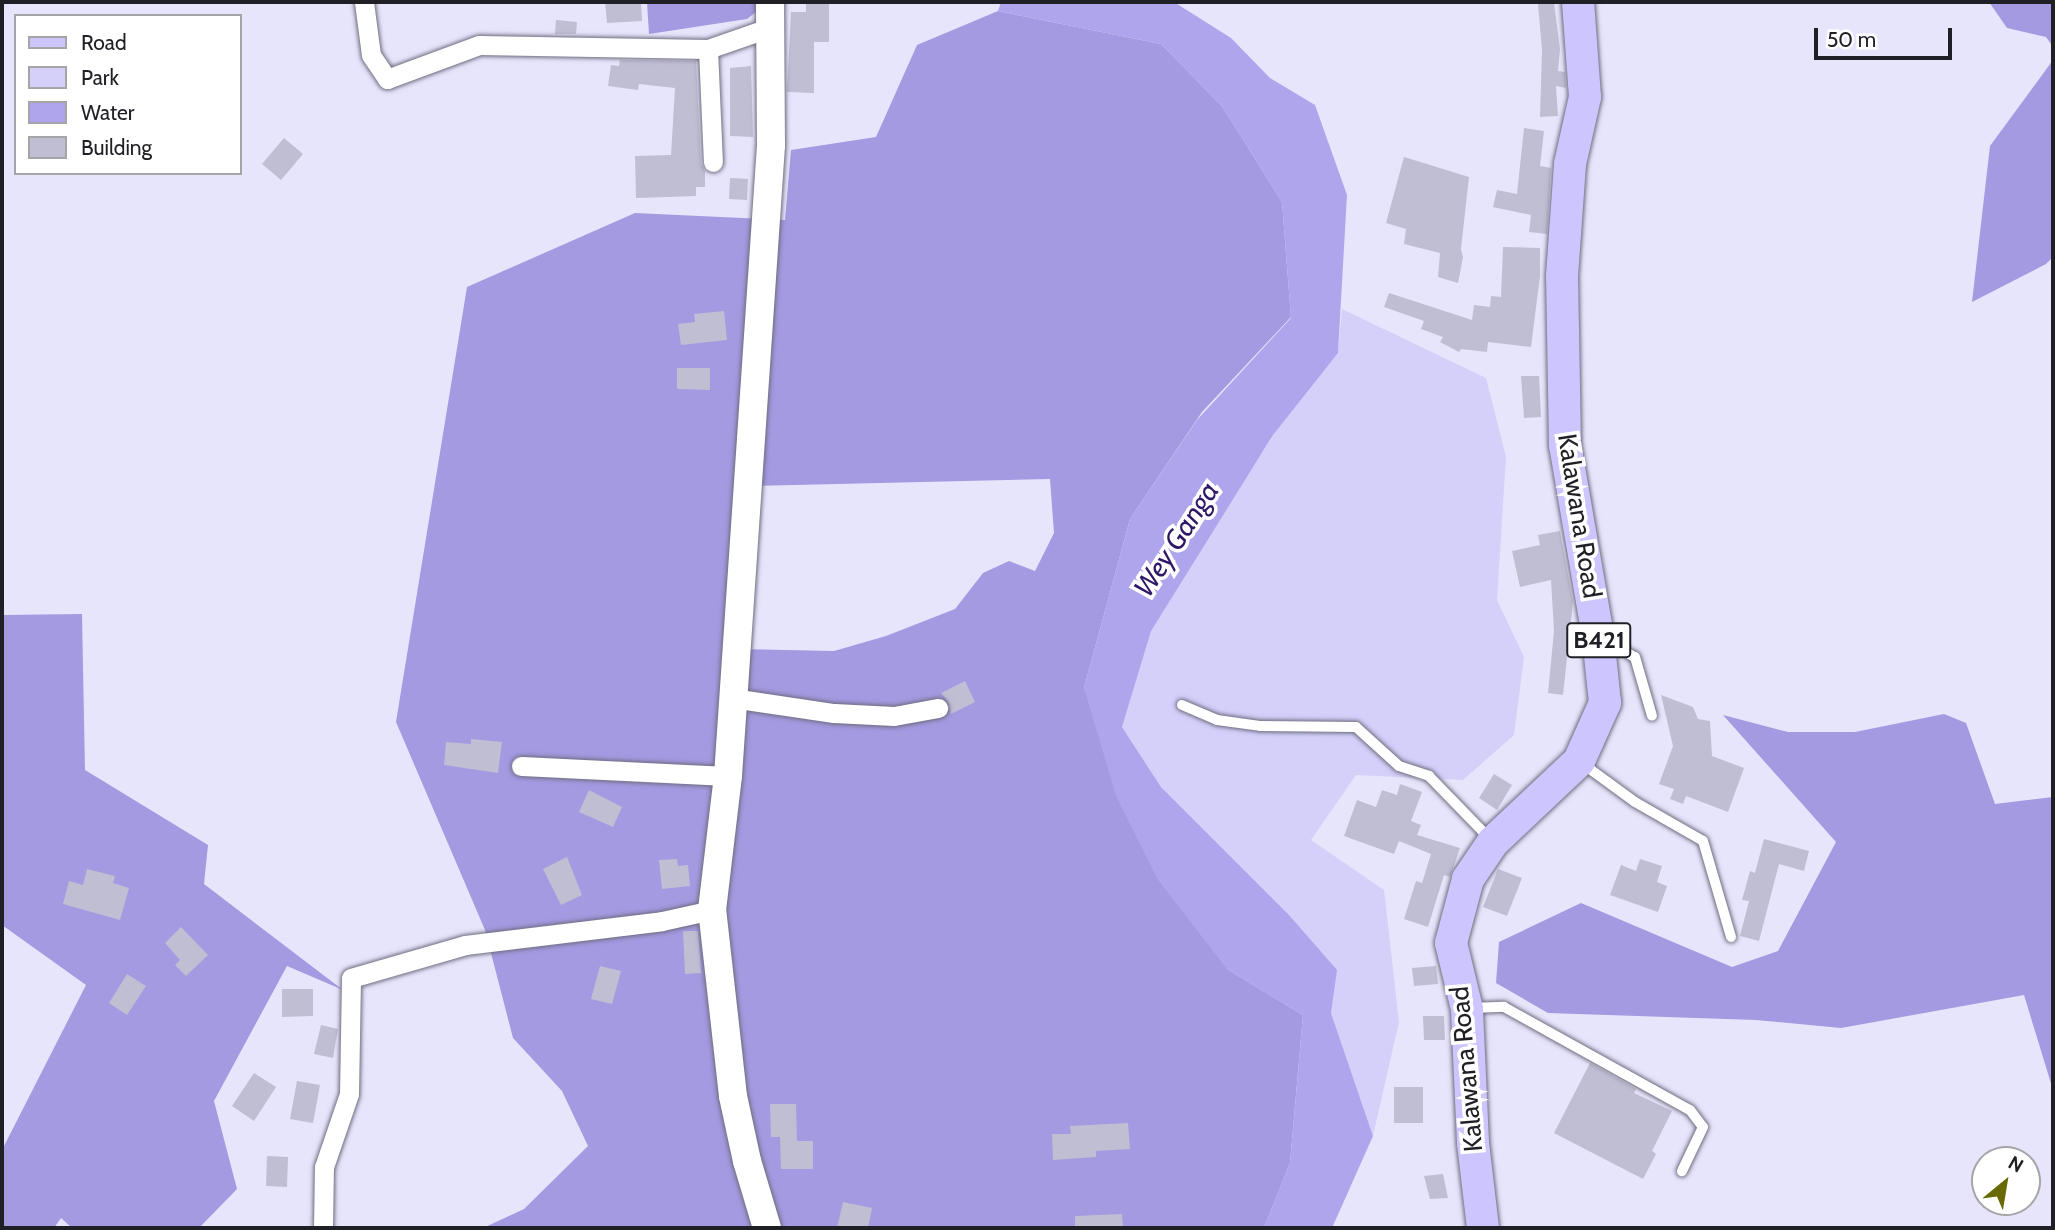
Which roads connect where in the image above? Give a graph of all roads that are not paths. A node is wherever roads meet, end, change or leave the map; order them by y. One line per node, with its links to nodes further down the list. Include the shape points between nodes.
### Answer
1 (364, 2): 4 (street, via 371,55 387,79 479,45)
2 (1578, 2): 6 (main road, Kalawana Road / B421, via 1585,97 1570,164 1563,263 1565,445)
3 (771, 15): 4 (street); 7 (street, via 771,145)
4 (708, 48): 5 (street)
5 (713, 162)
6 (1598, 636): 10 (lane, via 1635,657); 11 (main road, Kalawana Road / B421, via 1605,703)
7 (732, 698): 9 (street, via 834,713 894,716); 13 (street)
8 (1182, 705): 14 (lane, via 1217,720 1260,726 1356,727 1399,766 1429,776)
9 (938, 708)
10 (1652, 716)
11 (1579, 761): 14 (main road, Kalawana Road / B421); 16 (lane, via 1635,802 1703,841)
12 (521, 766): 13 (street)
13 (728, 776): 15 (street)
14 (1493, 842): 17 (main road, Kalawana Road / B421, via 1468,879 1451,943)
15 (712, 910): 19 (street, via 465,946 351,978 349,1094 324,1167); 20 (street, via 733,1096)
16 (1731, 937)
17 (1467, 1009): 18 (lane, via 1504,1007 1690,1110 1703,1127); 21 (main road, Kalawana Road / B421, via 1473,1143)
18 (1682, 1171)
19 (323, 1228)
20 (767, 1228)
21 (1483, 1228)

